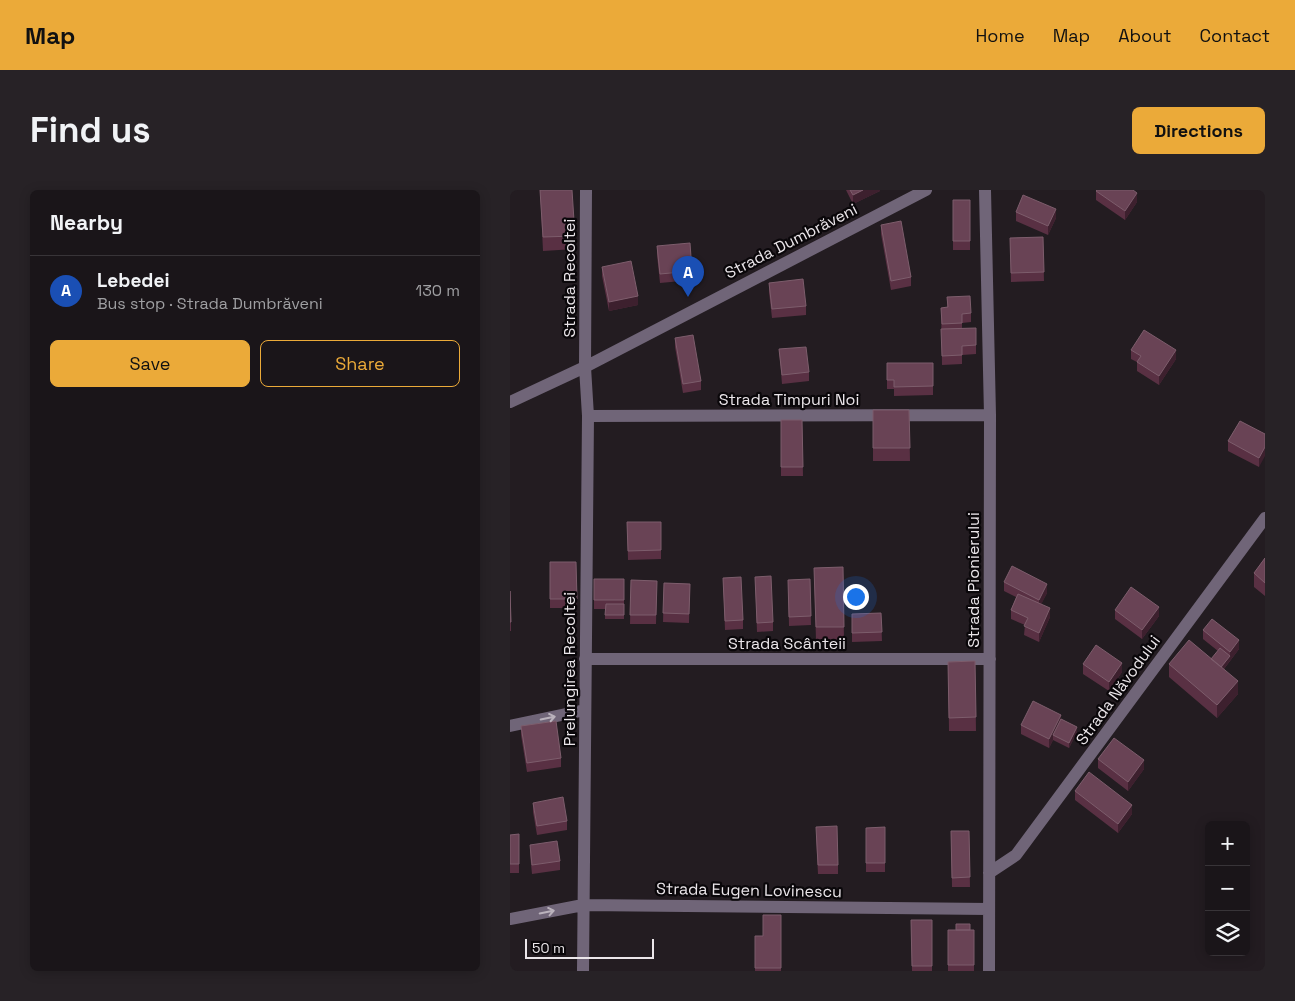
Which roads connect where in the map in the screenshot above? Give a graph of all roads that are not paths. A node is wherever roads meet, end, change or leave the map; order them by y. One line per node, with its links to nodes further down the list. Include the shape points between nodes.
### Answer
1 (586, 190): 4 (street, Strada Recoltei)
2 (926, 190): 4 (street, Strada Dumbrăveni)
3 (985, 190): 6 (street, Strada Pionierului)
4 (585, 367): 5 (street, Strada Dumbrăveni); 7 (street, Prelungirea Recoltei)
5 (510, 402)
6 (990, 414): 7 (street, Strada Timpuri Noi); 10 (street, Strada Pionierului)
7 (588, 416): 9 (street, Prelungirea Recoltei)
8 (1265, 518): 13 (street, Strada Năvodului, via 1016,855)
9 (585, 659): 10 (street, Strada Scânteii); 11 (street, Prelungirea Recoltei)
10 (990, 659): 13 (street, Strada Pionierului)
11 (585, 710): 12 (street, one-way to 11); 14 (street, Prelungirea Recoltei)
12 (510, 726)
13 (989, 872): 15 (street, Strada Pionierului)
14 (583, 905): 15 (street, Strada Eugen Lovinescu); 16 (street, Strada Eugen Lovinescu, one-way to 14); 17 (street, Prelungirea Recoltei)
15 (989, 909): 18 (street, Strada Pionierului)
16 (510, 919)
17 (583, 971)
18 (989, 971)

